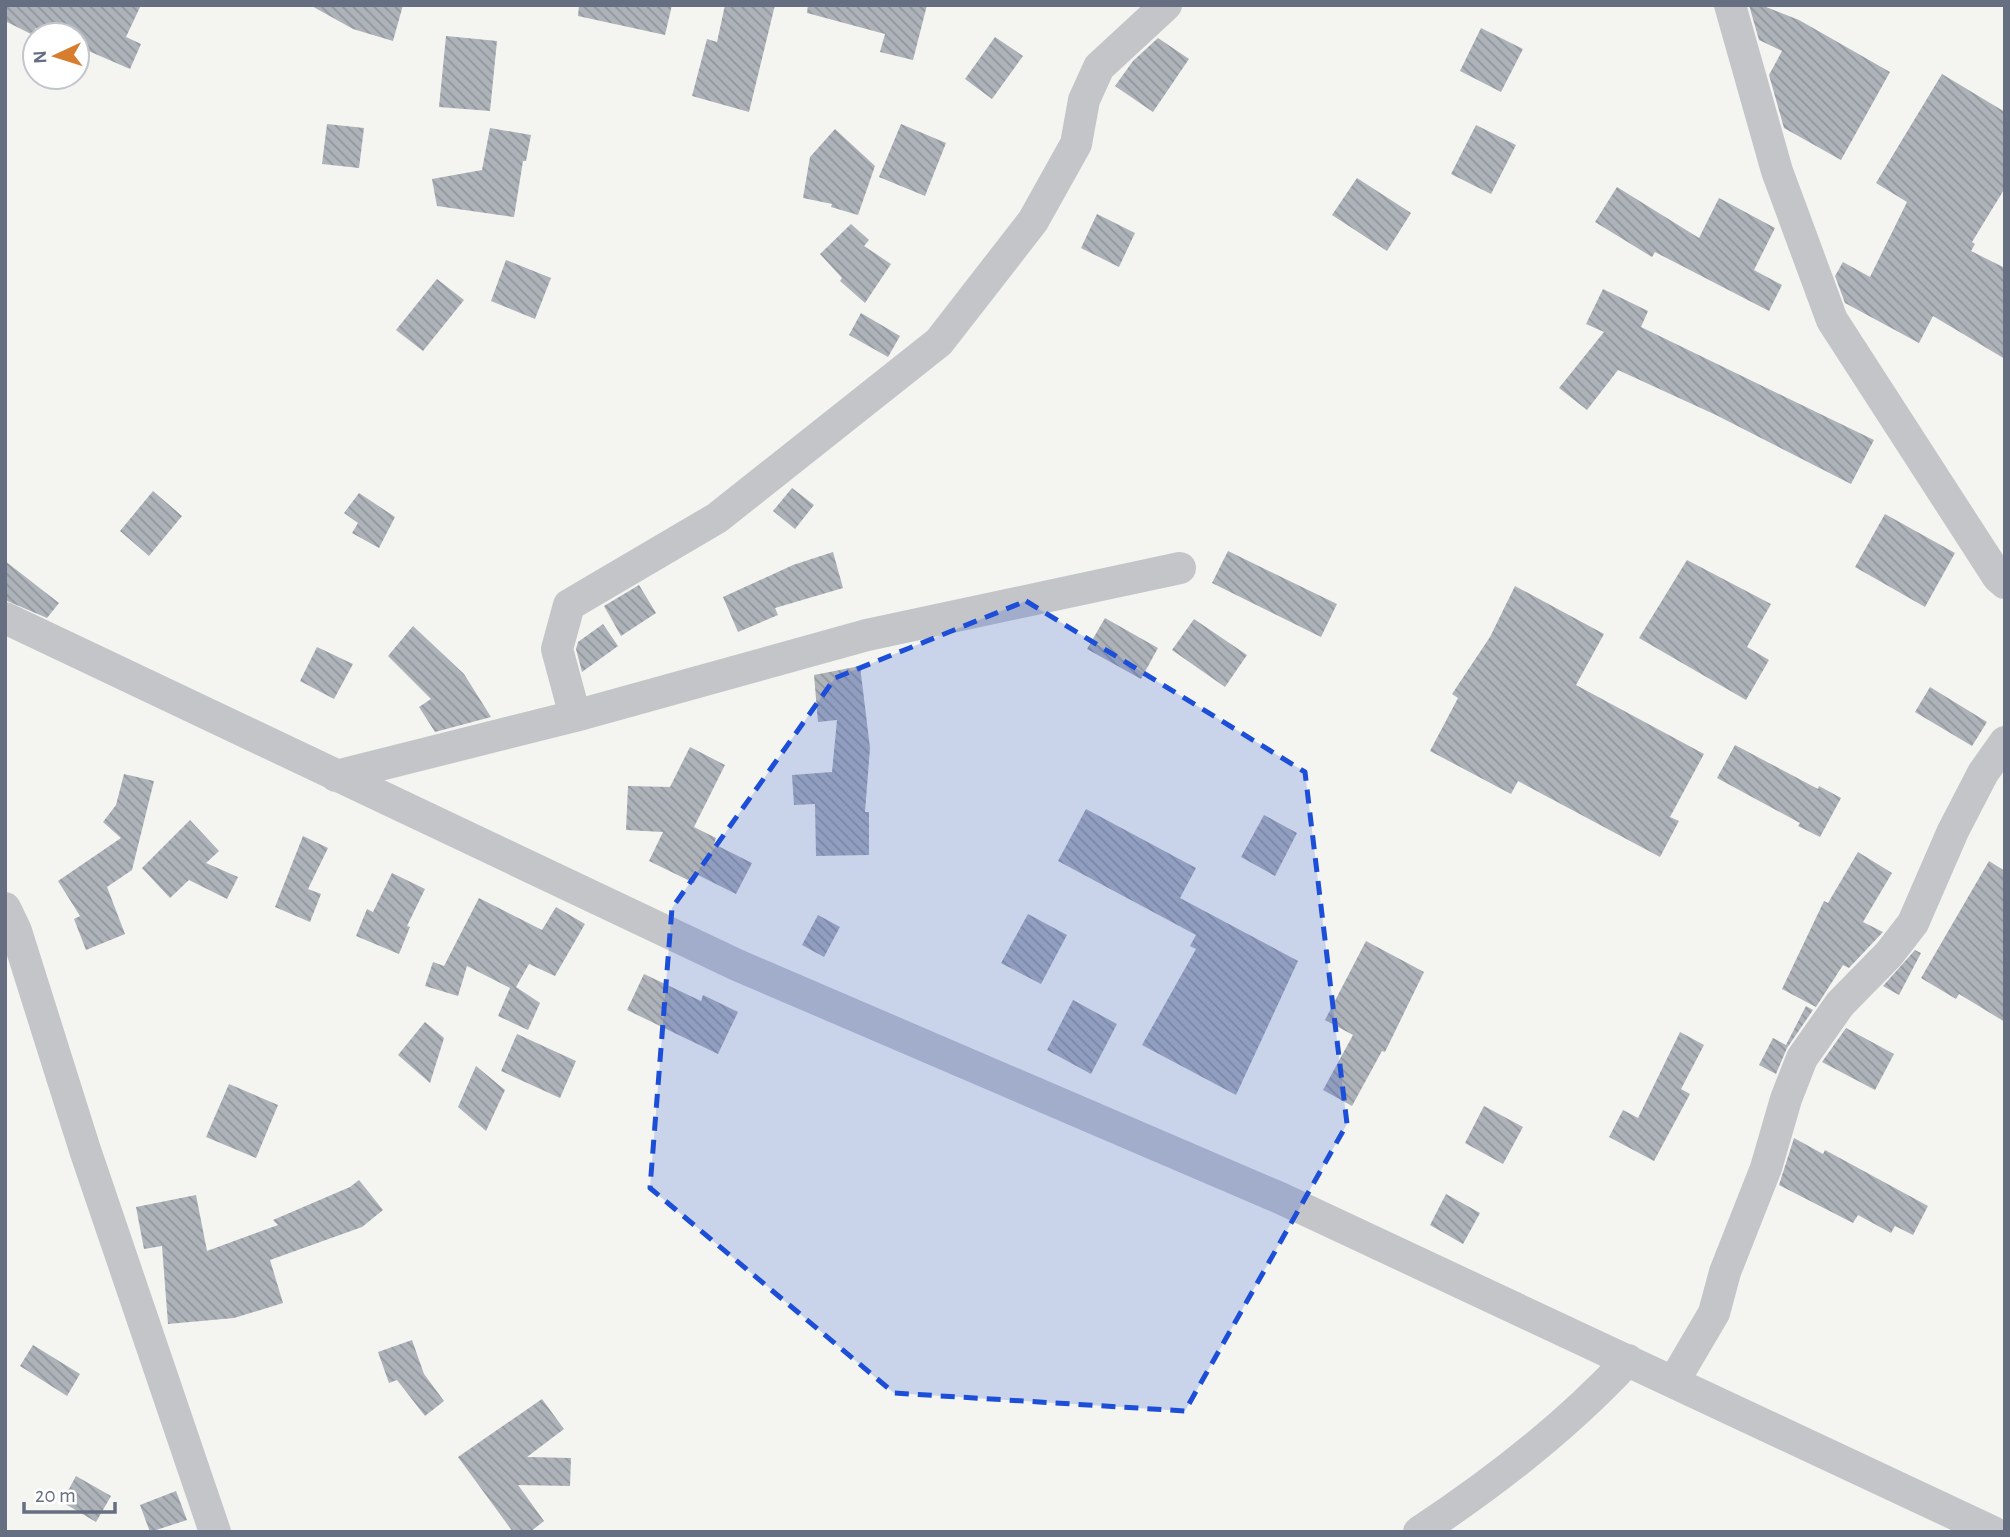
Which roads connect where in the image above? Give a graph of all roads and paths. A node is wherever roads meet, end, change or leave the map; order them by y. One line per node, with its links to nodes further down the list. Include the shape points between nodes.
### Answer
1 (1166, 5): 6 (street, via 1099,67 1084,100 1076,144 1033,220 939,342 717,518 569,605 557,649)
2 (1730, 5): 4 (street, via 1777,171 1832,320)
3 (1180, 568): 6 (street, via 867,635)
4 (2005, 583)
5 (5, 618): 8 (street)
6 (575, 716): 8 (street)
7 (2005, 742): 11 (street, via 1953,831 1913,923 1840,1004 1802,1058 1714,1313)
8 (336, 776): 10 (street, via 737,965 1280,1198)
9 (5, 908): 12 (street)
10 (1628, 1360): 11 (street); 13 (street, via 1554,1431)
11 (1674, 1381): 14 (street)
12 (215, 1532)
13 (1419, 1532)
14 (1993, 1532)

